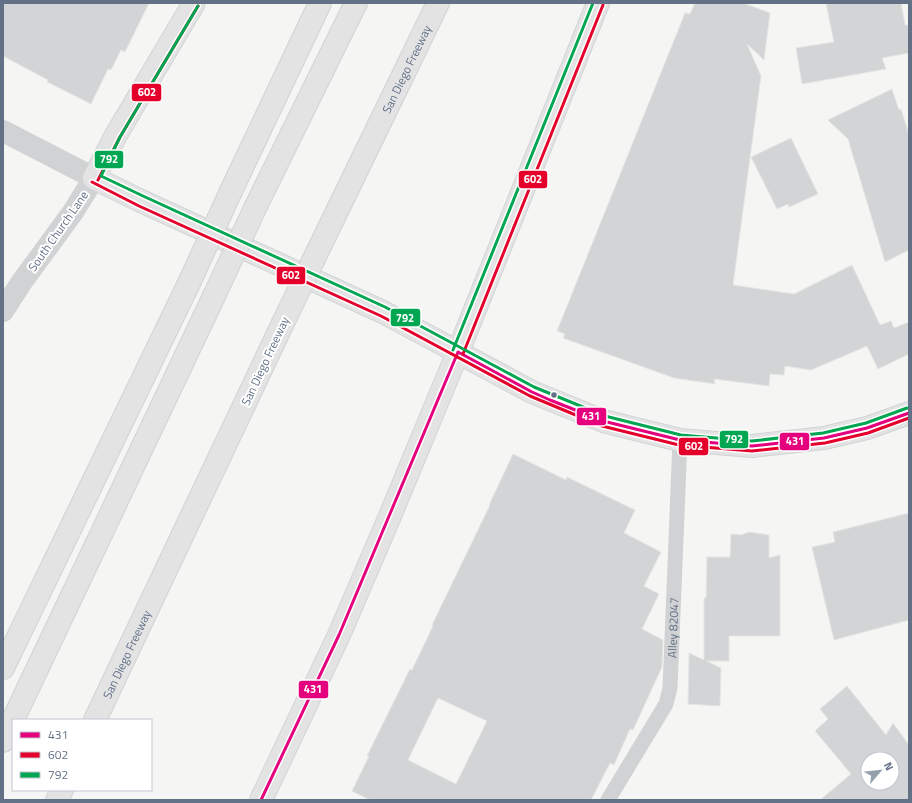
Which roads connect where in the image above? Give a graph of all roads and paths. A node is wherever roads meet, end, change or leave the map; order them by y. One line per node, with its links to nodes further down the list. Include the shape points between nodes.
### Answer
1 (194, 3): 7 (main road, South Church Lane, via 116,135)
2 (320, 3): 12 (main road, bridge, via 190,281)
3 (356, 3): 13 (main road, bridge, via 257,204)
4 (438, 3): 14 (main road, San Diego Freeway, bridge)
5 (598, 3): 9 (main road)
6 (3, 131): 7 (street)
7 (94, 178): 8 (street, South Church Lane); 9 (main road, via 382,312)
8 (3, 311)
9 (458, 352): 11 (main road, via 550,400 603,421); 19 (main road, via 340,635)
10 (909, 413): 11 (main road, via 867,428 824,438 752,446)
11 (680, 440): 20 (lane, Alley 82047, via 670,688 666,704)
12 (3, 668)
13 (13, 719)
14 (95, 719)
15 (12, 722): 16 (main road, bridge)
16 (3, 741)
17 (62, 791): 18 (main road)
18 (57, 800)
19 (261, 800)
20 (608, 800)

